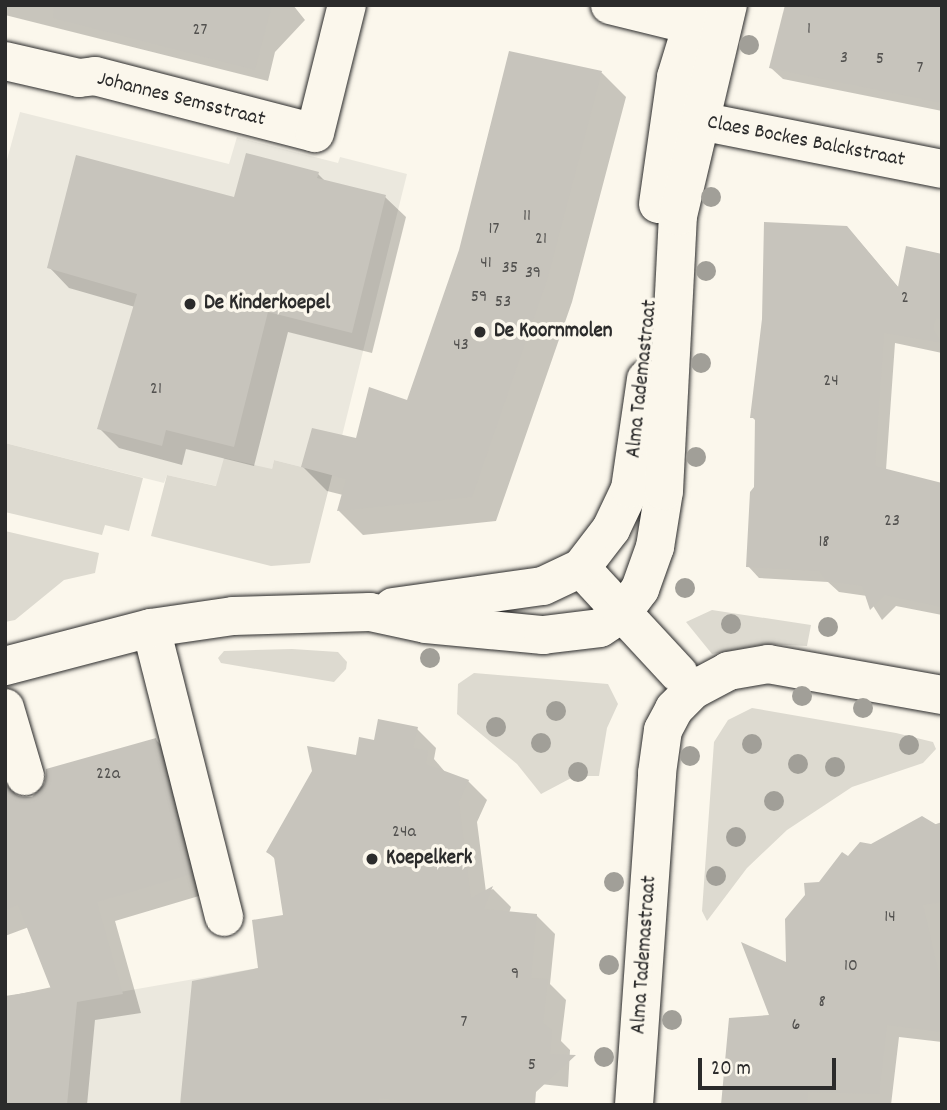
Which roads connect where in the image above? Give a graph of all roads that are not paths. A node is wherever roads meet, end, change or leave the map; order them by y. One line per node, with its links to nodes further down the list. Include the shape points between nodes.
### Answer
1 (347, 5): 4 (street, Johannes Semsstraat, via 315,133 95,76 79,78)
2 (610, 5): 3 (street)
3 (710, 17): 5 (street)
4 (5, 61)
5 (684, 118): 6 (street, Claes Bockes Balckstraat); 7 (street, Alma Tademastraat, via 659,184 643,410 630,489 611,529); 9 (street, Alma Tademastraat, via 663,502 648,572)
6 (942, 169)
7 (581, 568): 8 (street, via 543,586); 9 (street)
8 (370, 612): 9 (street, via 426,624 543,635 600,628); 10 (street, via 233,616)
9 (622, 613): 12 (street)
10 (151, 628): 11 (street); 16 (street)
11 (5, 666)
12 (686, 682): 13 (street, via 768,664); 17 (street, Alma Tademastraat, via 660,743)
13 (942, 695)
14 (5, 708): 15 (street)
15 (25, 776)
16 (224, 917)
17 (634, 1105)

